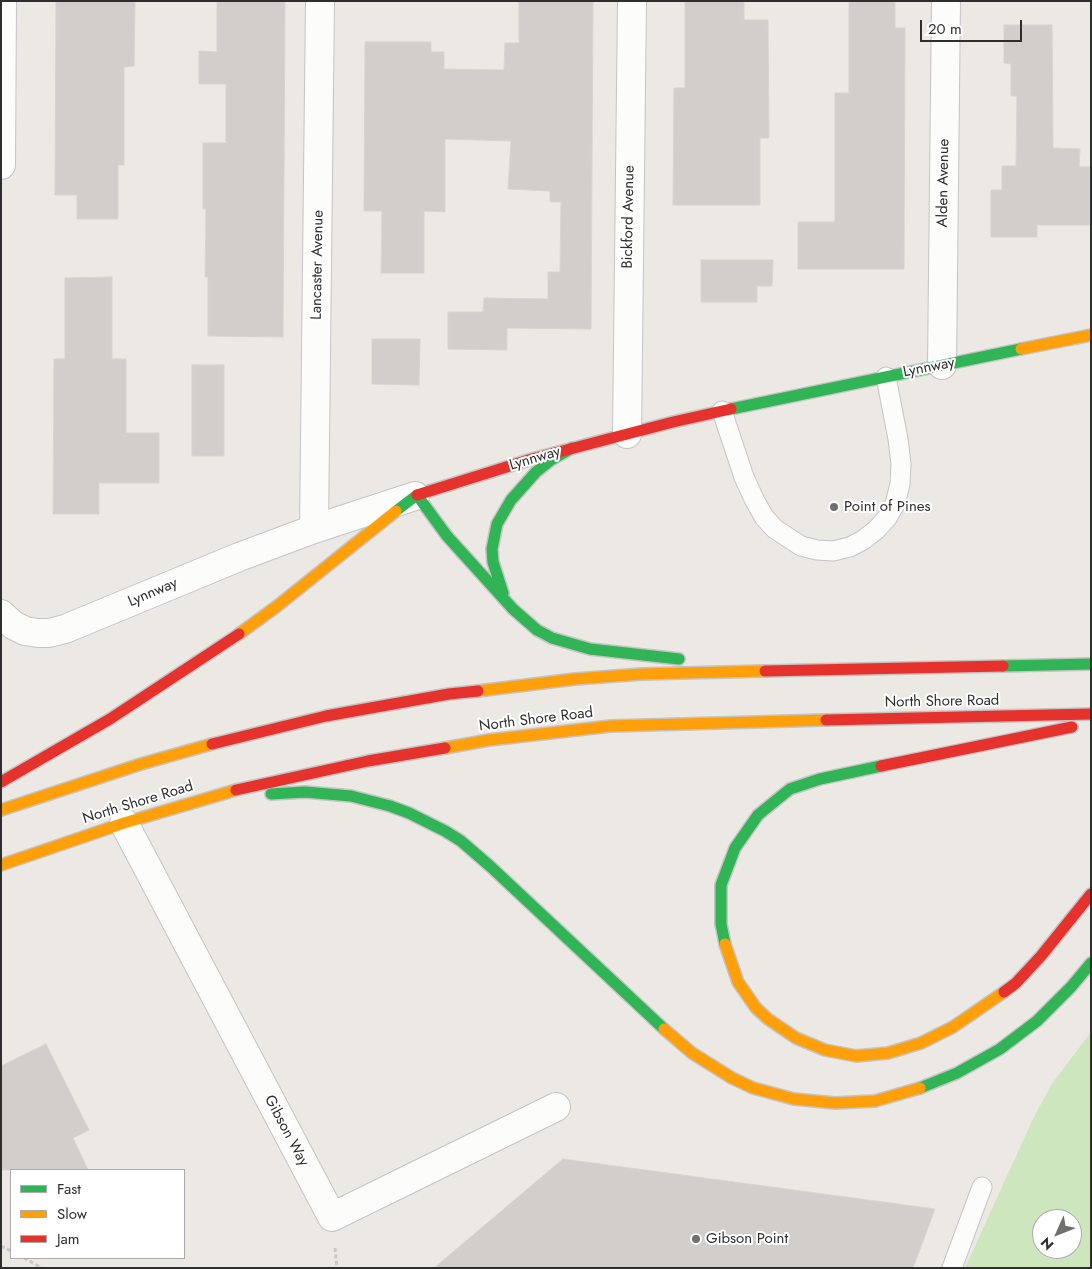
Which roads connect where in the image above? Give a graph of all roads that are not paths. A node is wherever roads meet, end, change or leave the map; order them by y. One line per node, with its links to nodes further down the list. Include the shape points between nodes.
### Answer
1 (2, 1): 5 (street)
2 (320, 1): 13 (street, Lancaster Avenue)
3 (632, 1): 10 (street, Bickford Avenue)
4 (946, 1): 7 (street, Alden Avenue)
5 (1, 166)
6 (1091, 335): 7 (main road, Lynnway)
7 (942, 365): 8 (main road, Lynnway)
8 (886, 377): 9 (main road, Lynnway); 9 (lane, via 901,464 895,504 888,518 864,540 833,551 801,546 775,529 764,517 744,477)
9 (722, 411): 10 (main road, Lynnway)
10 (627, 434): 11 (main road, Lynnway)
11 (572, 448): 12 (main road, Lynnway); 14 (main road, via 536,472 511,500 497,524 493,562 500,586)
12 (417, 495): 13 (street, Lynnway); 14 (main road, via 447,536); 20 (main road, via 227,643 110,719)
13 (314, 529): 15 (street, Lynnway, via 65,629 49,633 25,631)
14 (513, 609): 17 (main road, via 537,630 590,649)
15 (1, 614)
16 (1091, 664): 17 (main road)
17 (770, 670): 22 (main road, via 575,679 389,704 200,747)
18 (1091, 714): 21 (main road, North Shore Road, via 593,728 428,749 244,787)
19 (1091, 723): 25 (main road, via 820,779 790,789 758,815 735,848 721,885 720,911 731,968 762,1014 781,1030 817,1048 840,1054 872,1055 921,1043 993,1001 1016,983 1041,956)
20 (1, 782)
21 (183, 804): 23 (main road, North Shore Road); 26 (main road, via 305,792 351,796 409,812 445,831 476,854 692,1053 753,1088 794,1099 835,1103 875,1101 916,1090 957,1073 1000,1049 1037,1021)
22 (1, 810)
23 (124, 822): 24 (main road, North Shore Road); 27 (street, Gibson Way, via 332,1218)
24 (1, 865)
25 (1091, 894)
26 (1091, 963)
27 (556, 1107)
28 (982, 1187): 29 (lane)
29 (952, 1268)

